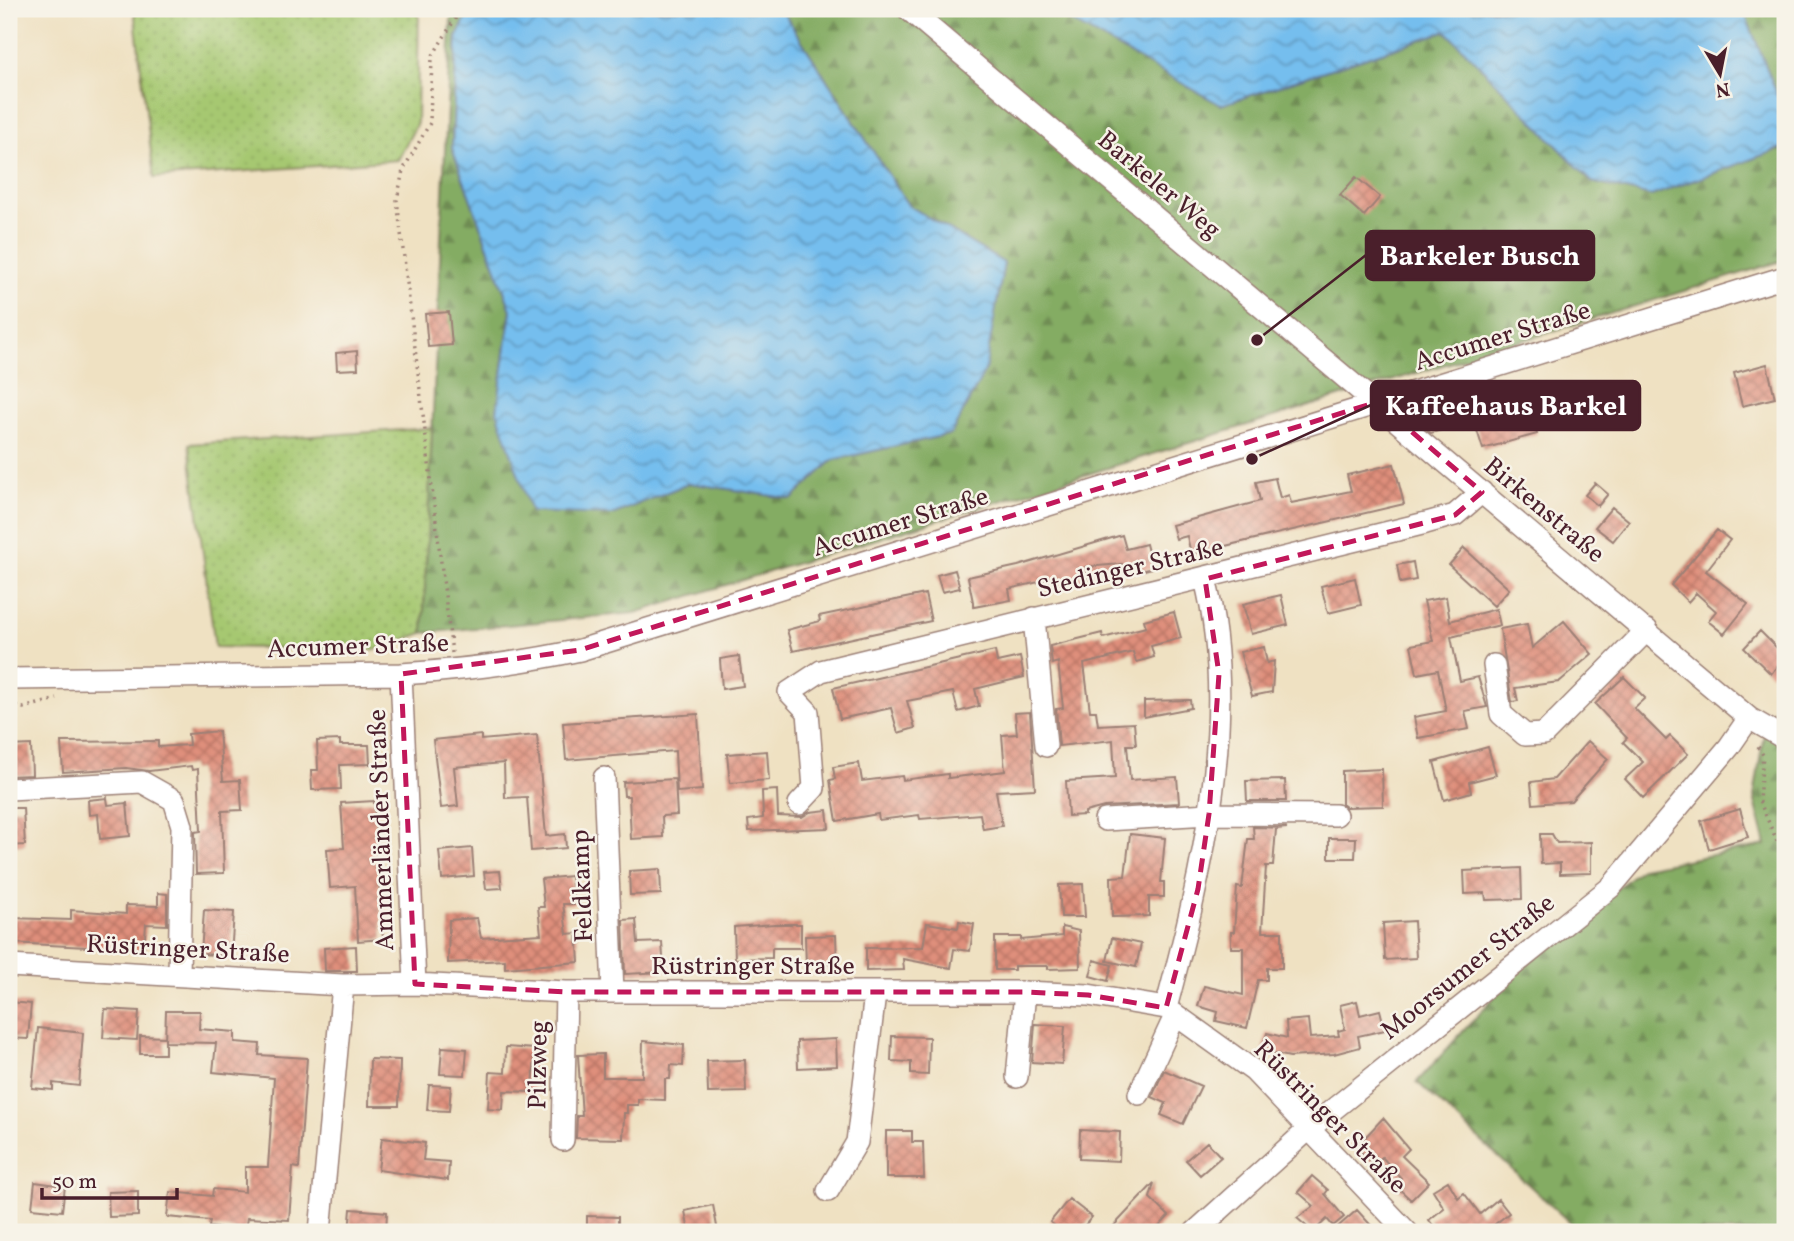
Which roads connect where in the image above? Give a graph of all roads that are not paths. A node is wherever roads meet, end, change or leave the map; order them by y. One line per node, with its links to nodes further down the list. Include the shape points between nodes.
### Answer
1 (908, 9): 3 (street, Barkeler Weg)
2 (1785, 277): 3 (street, Accumer Straße)
3 (1377, 402): 4 (street, Birkenstraße); 9 (street, Accumer Straße, via 580,650 455,671)
4 (1482, 492): 5 (street, Stedinger Straße, via 1455,515); 7 (street, Birkenstraße)
5 (1206, 579): 6 (street, Stedinger Straße); 17 (street, via 1219,674)
6 (1034, 618): 13 (street); 16 (street, Stedinger Straße, via 821,671 789,692 808,712 814,788)
7 (1647, 630): 8 (street, via 1544,734 1525,735 1501,714); 11 (street, Birkenstraße)
8 (1494, 665)
9 (401, 674): 10 (street, Accumer Straße); 22 (street, Ammerländer Straße)
10 (9, 679)
11 (1749, 718): 12 (street, Birkenstraße); 31 (street, Moorsumer Straße, via 1611,887)
12 (1785, 739)
13 (1046, 746)
14 (604, 778): 25 (street, Feldkamp)
15 (9, 789): 21 (street, via 142,782 174,800 182,826)
16 (799, 804)
17 (1209, 814): 18 (street); 19 (street); 28 (street)
18 (1336, 815)
19 (1105, 820)
20 (9, 966): 21 (street, Rüstringer Straße)
21 (178, 974): 23 (street, Rüstringer Straße)
22 (415, 984): 23 (street, Rüstringer Straße); 24 (street, Rüstringer Straße)
23 (343, 985): 34 (street)
24 (566, 992): 25 (street, Rüstringer Straße); 32 (street, Pilzweg)
25 (613, 992): 27 (street, Rüstringer Straße)
26 (1025, 992): 27 (street, Rüstringer Straße); 28 (street, Rüstringer Straße, via 1088,995); 29 (street)
27 (875, 994): 33 (street, via 857,1142)
28 (1171, 1012): 30 (street); 31 (street, Rüstringer Straße, via 1254,1071)
29 (1017, 1077)
30 (1139, 1094)
31 (1310, 1128): 35 (street, Moorsumer Straße); 36 (street, Rüstringer Straße)
32 (563, 1140)
33 (828, 1191)
34 (320, 1232)
35 (1195, 1232)
36 (1407, 1232)

